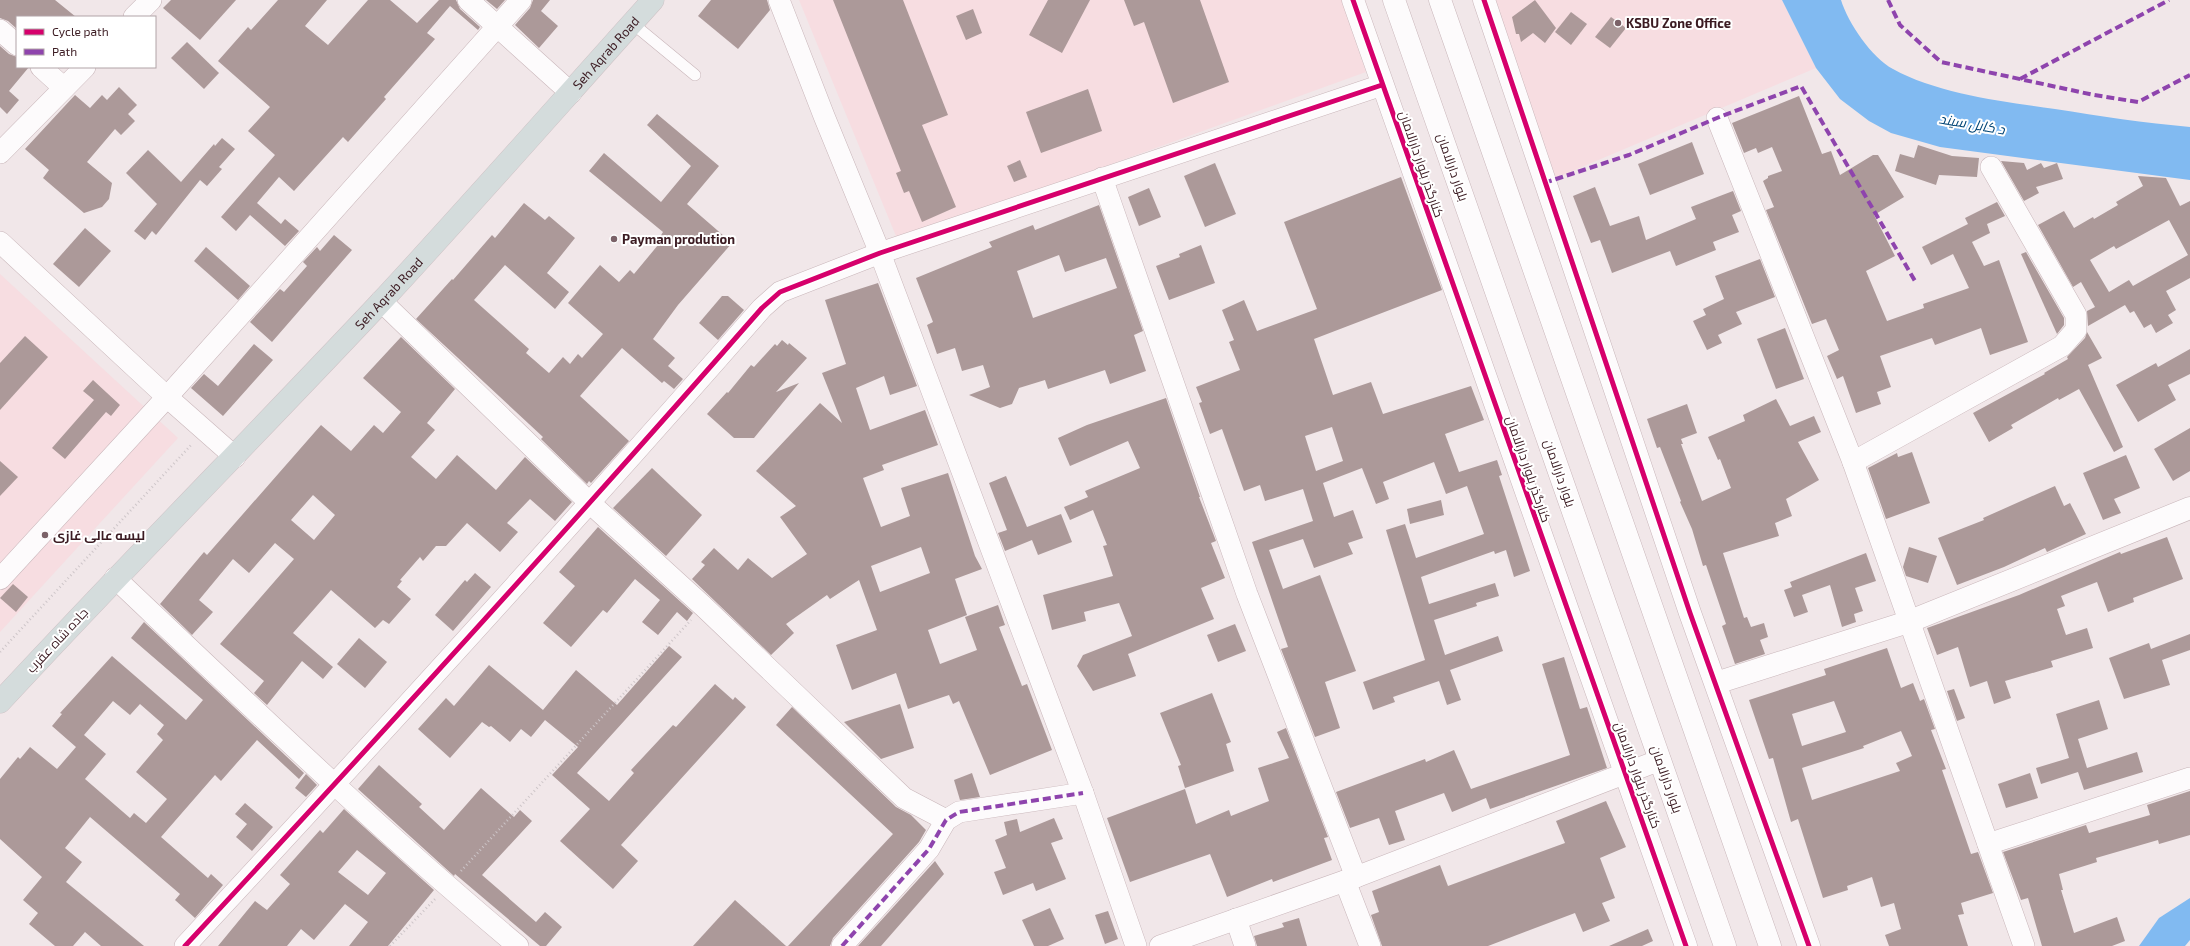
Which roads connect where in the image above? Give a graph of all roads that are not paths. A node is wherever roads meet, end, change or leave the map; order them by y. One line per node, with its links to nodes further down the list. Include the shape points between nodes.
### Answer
1 (151, 0): 10 (street)
2 (468, 0): 12 (street)
3 (520, 0): 12 (street)
4 (653, 0): 11 (highway, Seh Aqrab Road)
5 (779, 0): 26 (street)
6 (1353, 0): 18 (street, کنارگذر بلوار دارالامان)
7 (1394, 0): 38 (street, بلوار دارالامان)
8 (1440, 0): 56 (street)
9 (1484, 0): 36 (street, via 1687,606)
10 (135, 16)
11 (632, 23): 17 (lane); 20 (highway, Seh Aqrab Road)
12 (498, 25): 20 (street); 28 (street)
13 (0, 30): 14 (street)
14 (16, 45)
15 (42, 68): 19 (street)
16 (84, 68): 19 (street)
17 (695, 75)
18 (1382, 85): 24 (street); 39 (street, کنارگذر بلوار دارالامان)
19 (64, 88): 22 (street)
20 (571, 93): 27 (highway, Seh Aqrab Road)
21 (1717, 118): 30 (street)
22 (0, 153)
23 (1991, 167): 30 (street, via 2076,315 2076,330 2062,346)
24 (1102, 178): 26 (street); 45 (street, via 1247,594)
25 (0, 242): 28 (street)
26 (880, 253): 31 (street, via 780,292 762,308); 42 (street)
27 (381, 302): 29 (highway, Seh Aqrab Road); 31 (street)
28 (167, 397): 29 (street); 34 (street)
29 (235, 457): 33 (highway, Seh Aqrab Road)
30 (1853, 462): 35 (street)
31 (591, 504): 41 (street); 43 (street, via 703,606 904,798)
32 (2190, 508): 35 (street)
33 (115, 578): 37 (highway, جاده شاه عقرب); 41 (street)
34 (0, 579)
35 (1908, 622): 36 (street); 44 (street)
36 (1716, 683): 57 (street)
37 (0, 702)
38 (1660, 760): 39 (street); 55 (street, بلوار دارالامان)
39 (1626, 773): 45 (street); 54 (street, کنارگذر بلوار دارالامان)
40 (2190, 778): 44 (street)
41 (335, 785): 47 (street); 48 (street, via 447,887)
42 (1083, 793): 43 (street, via 959,812); 50 (street)
43 (946, 820): 49 (street, via 929,849)
44 (1988, 844): 58 (street)
45 (1351, 879): 46 (street); 53 (street)
46 (1236, 919): 51 (street); 52 (street)
47 (184, 946)
48 (518, 946)
49 (842, 946)
50 (1136, 946)
51 (1160, 946)
52 (1245, 946)
53 (1370, 946)
54 (1686, 946)
55 (1725, 946)
56 (1770, 946)
57 (1809, 946)
58 (2024, 946)

